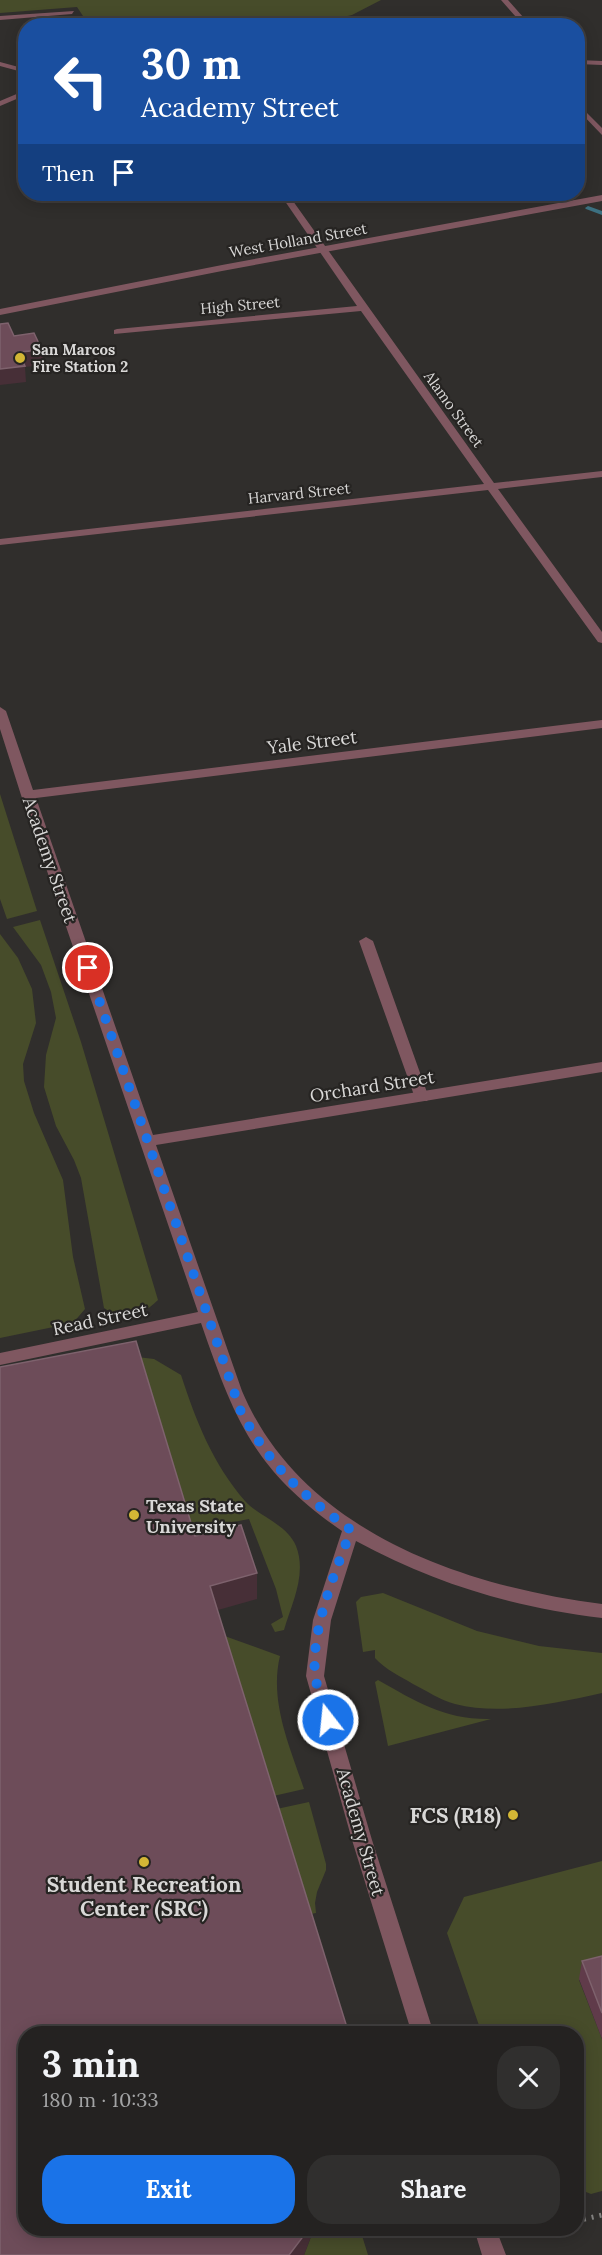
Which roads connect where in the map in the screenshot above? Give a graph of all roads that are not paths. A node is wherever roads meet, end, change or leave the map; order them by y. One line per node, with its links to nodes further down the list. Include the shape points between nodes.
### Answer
1 (504, 0): 4 (street)
2 (72, 12): 3 (street)
3 (0, 18)
4 (521, 18)
5 (585, 62): 6 (street)
6 (602, 63)
7 (0, 64): 8 (street)
8 (18, 70)
9 (18, 96): 10 (street)
10 (0, 104)
11 (585, 114): 12 (street)
12 (602, 133)
13 (602, 198): 15 (street, West Holland Street)
14 (289, 201): 15 (street, Alamo Street)
15 (325, 249): 16 (street, Alamo Street); 17 (street, West Holland Street)
16 (365, 308): 18 (street, High Street); 20 (street, Alamo Street)
17 (0, 312)
18 (117, 332)
19 (602, 474): 20 (street, Harvard Street)
20 (493, 487): 21 (street, Harvard Street); 22 (street, Alamo Street)
21 (0, 542)
22 (602, 640)
23 (0, 711): 25 (street, Academy Street)
24 (602, 724): 25 (street, Yale Street)
25 (27, 795): 29 (street, Academy Street)
26 (366, 941): 28 (street)
27 (602, 1067): 28 (street, Orchard Street)
28 (422, 1098): 29 (street, Orchard Street)
29 (148, 1141): 30 (street, Academy Street)
30 (207, 1316): 31 (street, Read Street); 32 (street, Academy Street, via 241,1412 254,1435 297,1488)
31 (0, 1359)
32 (351, 1530): 33 (street, via 490,1592 552,1606); 34 (street, Academy Street, via 326,1598 315,1676)
33 (602, 1611)
34 (420, 2026)
35 (487, 2236): 36 (street)
36 (494, 2255)

